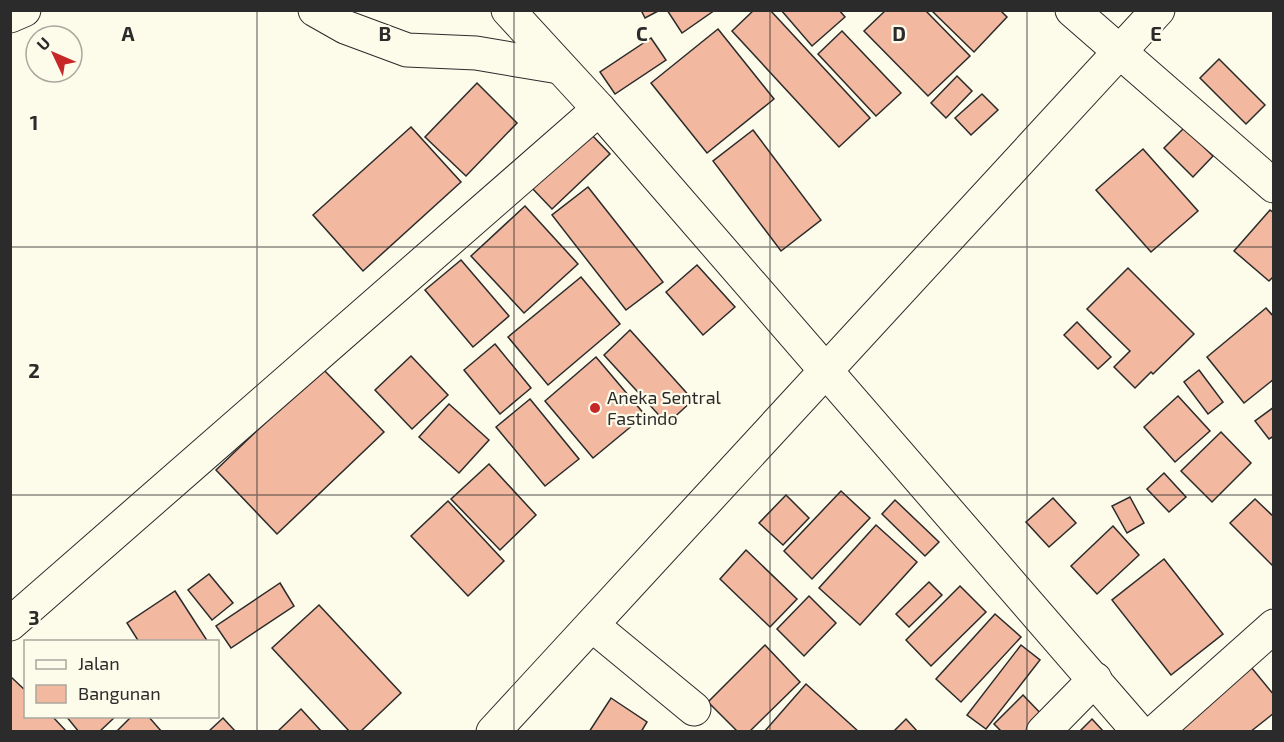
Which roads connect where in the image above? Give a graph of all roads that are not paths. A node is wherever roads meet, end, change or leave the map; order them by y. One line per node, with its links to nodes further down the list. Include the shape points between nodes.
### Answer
1 (24, 10): 6 (main road)
2 (315, 10): 8 (main road, via 345,27 407,50 476,53)
3 (507, 10): 8 (main road)
4 (1072, 10): 7 (main road)
5 (1158, 10): 7 (main road)
6 (10, 16)
7 (1120, 53): 10 (main road); 11 (main road)
8 (559, 67): 9 (main road)
9 (599, 109): 11 (main road); 12 (main road)
10 (1274, 186)
11 (825, 371): 13 (main road); 15 (main road)
12 (10, 624)
13 (592, 625): 16 (main road); 17 (main road)
14 (1274, 626): 20 (main road)
15 (1095, 679): 18 (main road); 19 (main road)
16 (694, 709)
17 (494, 732)
18 (1043, 732)
19 (1139, 732)
20 (1155, 732)

